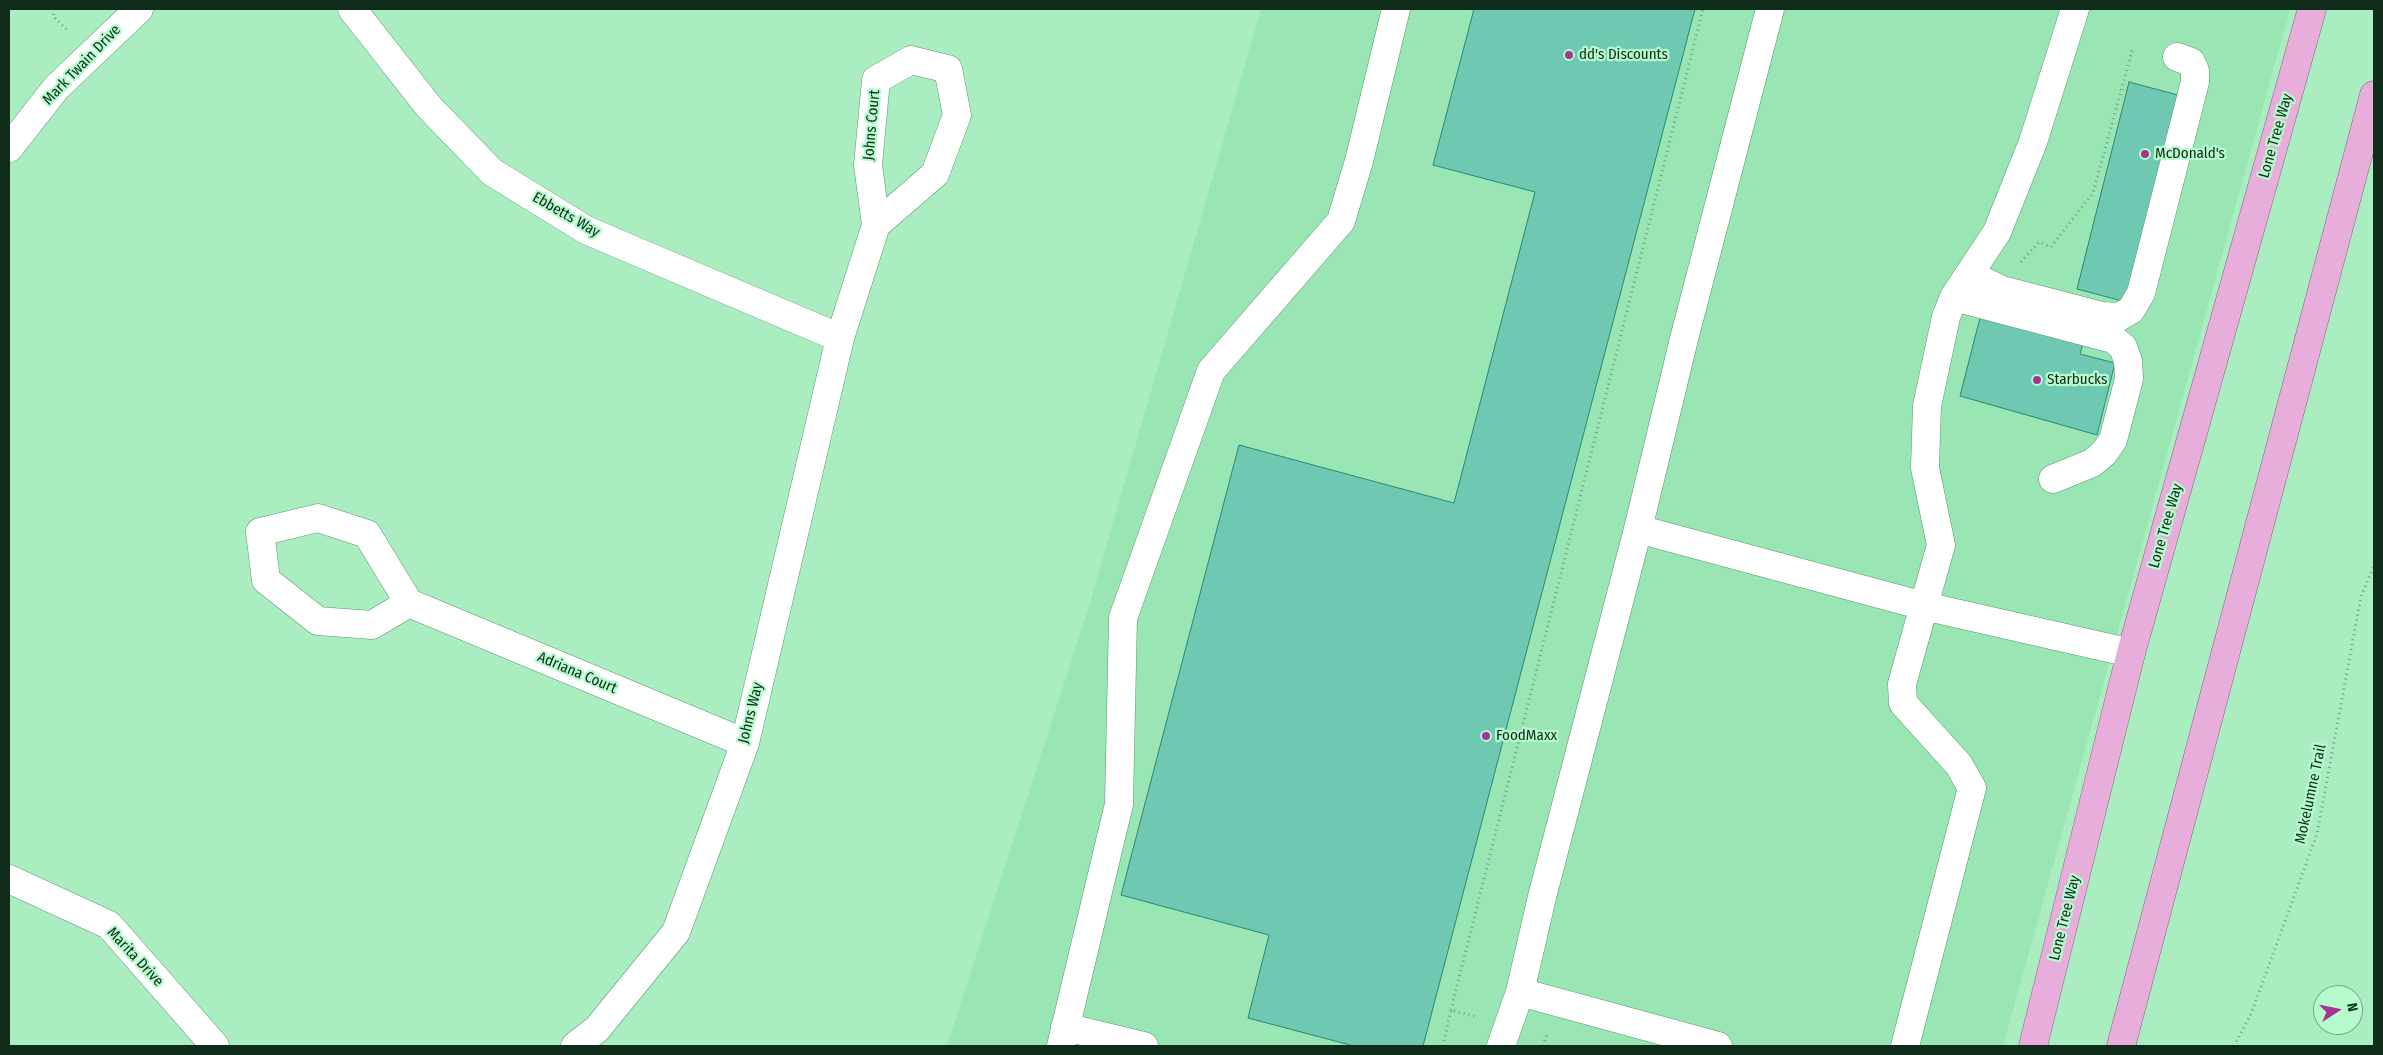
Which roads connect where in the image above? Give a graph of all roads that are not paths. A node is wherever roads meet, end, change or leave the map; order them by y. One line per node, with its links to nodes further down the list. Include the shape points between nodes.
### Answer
1 (139, 9): 9 (street, Mark Twain Drive, via 56,88)
2 (352, 9): 13 (street, Ebbetts Way, via 429,107 492,172 586,230)
3 (1396, 9): 22 (street, via 1341,221 1211,371 1123,618 1119,804)
4 (1770, 9): 15 (street)
5 (2075, 9): 11 (street, via 2033,142 1997,232)
6 (2312, 9): 18 (main road, Lone Tree Way)
7 (2176, 57): 11 (street, via 2191,62 2195,82 2141,293 2131,310 2119,317 2102,316 1998,288)
8 (2374, 95): 30 (main road)
9 (9, 148)
10 (876, 225): 10 (street, Johns Court, via 935,174 957,115 948,69 910,60 876,80 868,165); 13 (street, Johns Court)
11 (1969, 274): 12 (street)
12 (1954, 297): 14 (street, via 2114,339 2123,347 2129,380 2113,440 2092,463); 17 (street, via 1946,317 1928,406 1925,468 1940,545)
13 (840, 338): 19 (street, Johns Way)
14 (2053, 479)
15 (1638, 529): 17 (street); 21 (street)
16 (409, 603): 16 (street, via 367,534 318,518 260,532 266,580 318,621 372,625); 19 (street, Adriana Court)
17 (1924, 606): 18 (street); 28 (street, via 1902,684 1903,703 1959,765 1972,788)
18 (2131, 653): 29 (main road, Lone Tree Way)
19 (744, 743): 24 (street, Johns Way, via 676,932 597,1029)
20 (9, 879): 23 (street, Marita Drive, via 109,926)
21 (1520, 992): 26 (street); 27 (street)
22 (1063, 1037): 25 (street)
23 (215, 1046)
24 (575, 1046)
25 (1144, 1046)
26 (1501, 1046)
27 (1718, 1046)
28 (1905, 1046)
29 (2033, 1046)
30 (2121, 1046)

